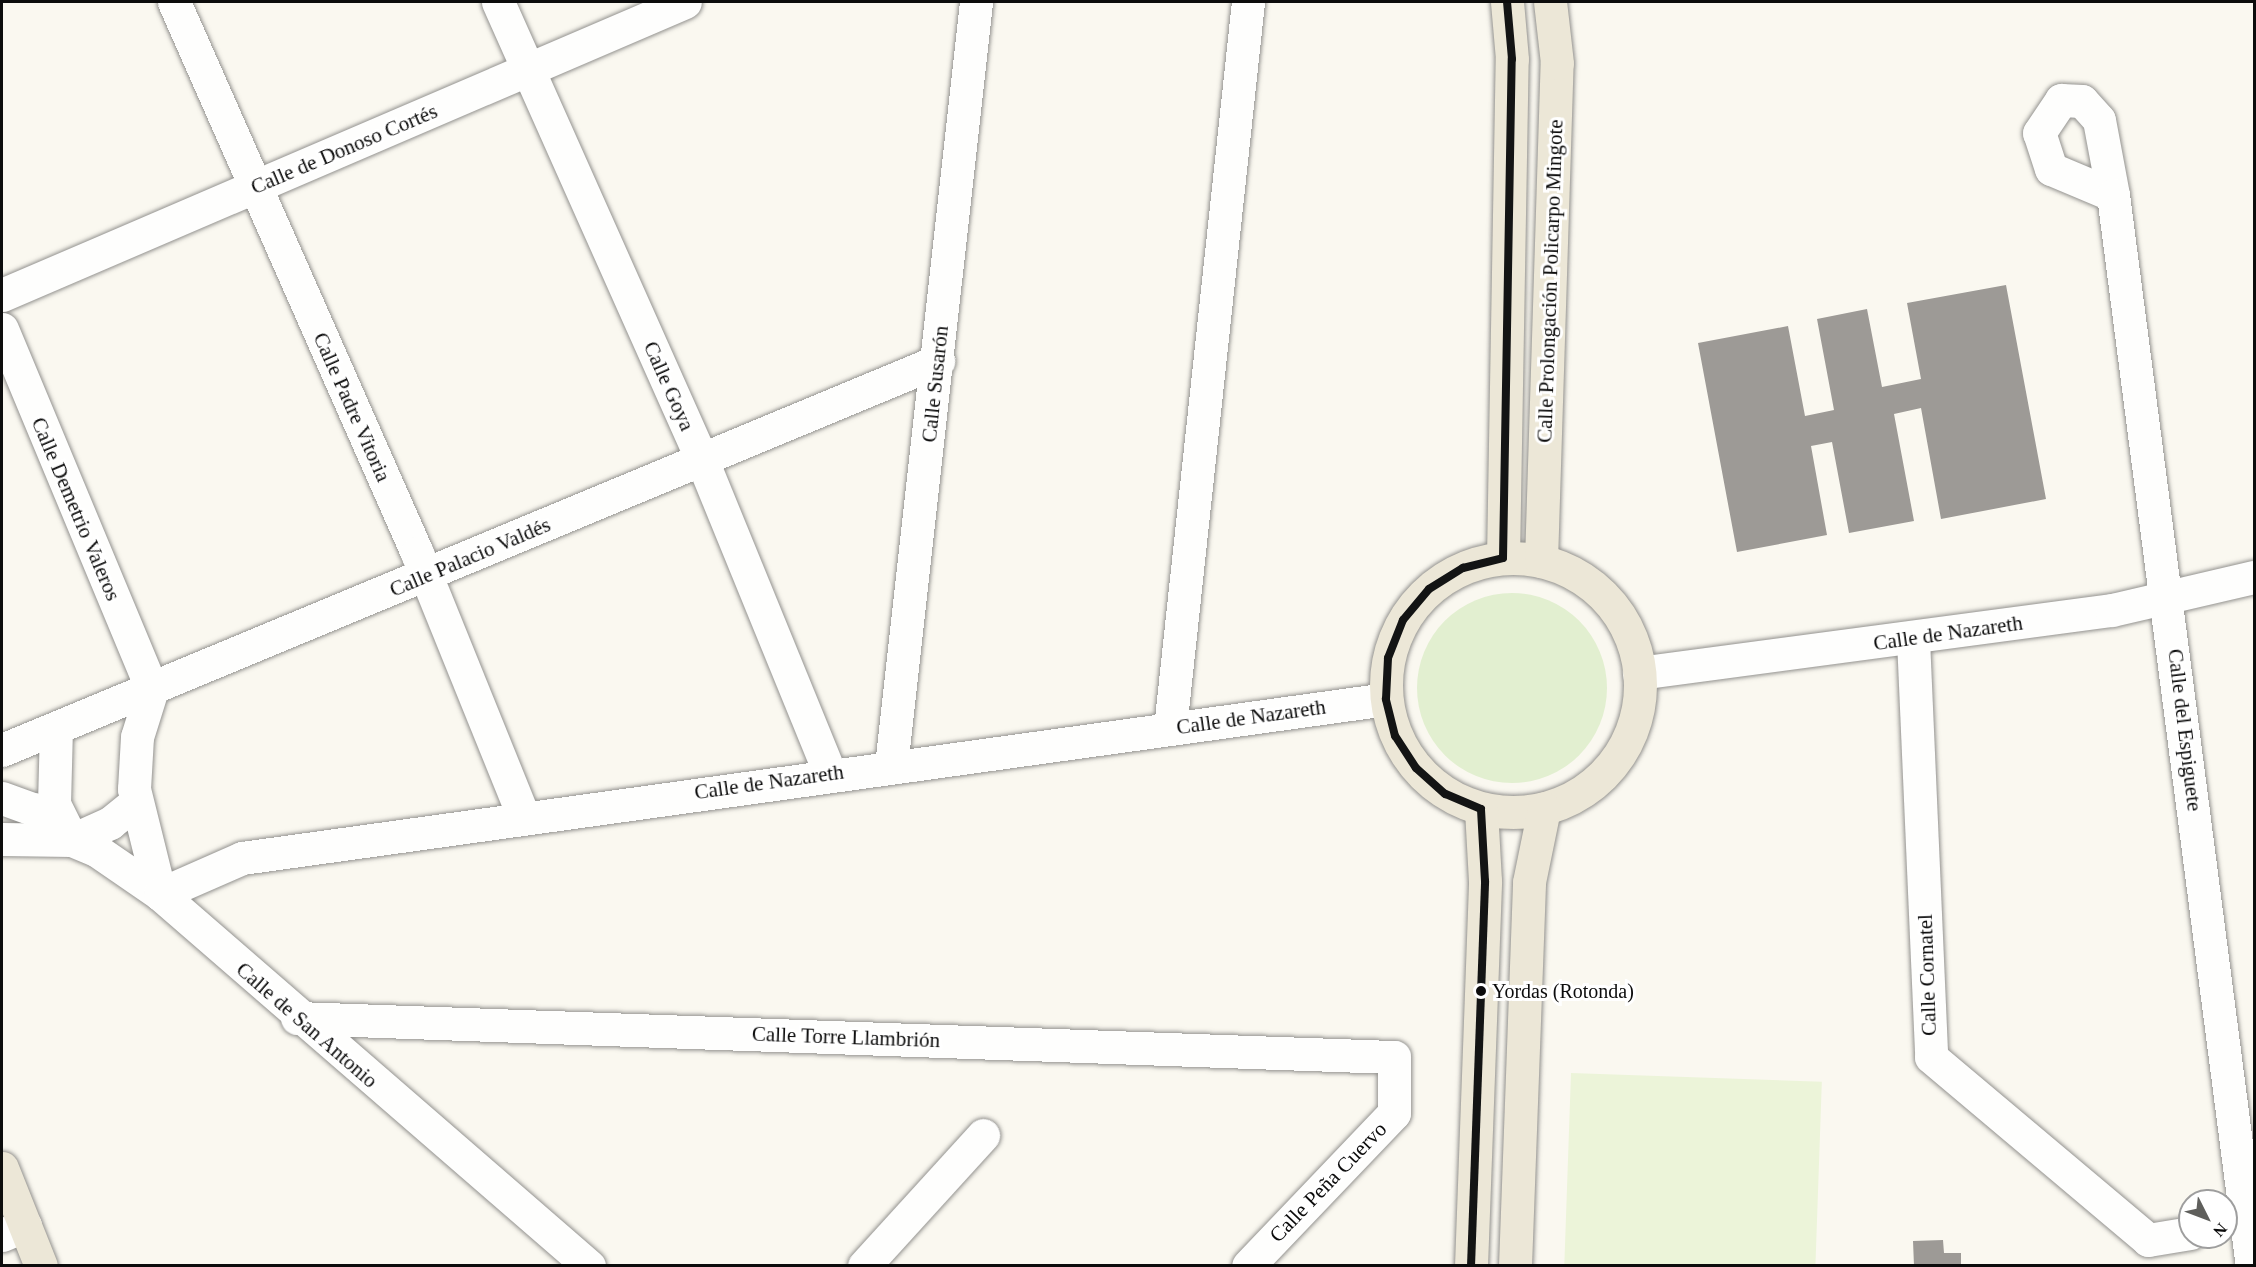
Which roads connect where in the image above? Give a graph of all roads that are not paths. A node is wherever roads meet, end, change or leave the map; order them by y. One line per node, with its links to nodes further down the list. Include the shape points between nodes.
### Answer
1 (174, 2): 9 (street, Calle Padre Vitoria)
2 (498, 2): 8 (street, Calle Goya)
3 (685, 2): 8 (street, Calle de Donoso Cortés)
4 (976, 2): 13 (street, Calle Susarón)
5 (1248, 2): 25 (street)
6 (1507, 2): 15 (main road, Calle Prolongación Policarpo Mingote, via 1512,58)
7 (1550, 2): 16 (main road, Calle Prolongación Policarpo Mingote, via 1557,63)
8 (528, 69): 9 (street, Calle de Donoso Cortés); 14 (street, Calle Goya)
9 (254, 188): 11 (street, Calle de Donoso Cortés); 17 (street, Calle Padre Vitoria)
10 (2113, 195): 19 (street, Calle del Espiguete)
11 (2, 295)
12 (2, 329): 22 (street, Calle Demetrio Valeros)
13 (938, 361): 14 (street, Calle Palacio Valdés); 27 (street, Calle Susarón)
14 (702, 460): 17 (street, Calle Palacio Valdés); 28 (street, Calle Goya)
15 (1503, 558): 16 (main road); 23 (main road, via 1464,568 1429,589 1403,620 1388,658)
16 (1541, 561): 21 (main road, via 1571,572 1599,591 1620,616)
17 (427, 576): 22 (street, Calle Palacio Valdés); 33 (street, Calle Padre Vitoria)
18 (2254, 577): 19 (street, Calle de Nazareth)
19 (2169, 597): 20 (street, Calle de Nazareth); 41 (street, Calle del Espiguete)
20 (1913, 639): 21 (street, Calle de Nazareth); 44 (street, Calle Cornatel, via 1931,1057 2148,1240)
21 (1639, 673): 32 (main road, via 1638,707 1616,760 1571,798)
22 (152, 689): 24 (street, Calle Palacio Valdés); 30 (street, via 137,736)
23 (1386, 699): 25 (street, Calle de Nazareth); 31 (main road, via 1395,736 1416,768 1445,794)
24 (56, 728): 26 (street, Calle Palacio Valdés); 35 (street, via 54,804)
25 (1170, 728): 27 (street, Calle de Nazareth)
26 (2, 750)
27 (891, 766): 28 (street, Calle de Nazareth)
28 (830, 774): 33 (street, Calle de Nazareth)
29 (2, 798): 35 (street, via 33,809)
30 (136, 802): 35 (street, via 110,823); 36 (street)
31 (1481, 808): 32 (main road, via 1512,813); 49 (main road, via 1485,881)
32 (1544, 809): 50 (main road, via 1529,882)
33 (523, 816): 36 (street, Calle de Nazareth, via 242,858)
34 (2, 838): 35 (street, Calle de San Antonio)
35 (72, 840): 36 (street, Calle de San Antonio, via 96,850)
36 (160, 894): 37 (street, Calle de San Antonio)
37 (297, 1018): 38 (street, Calle Torre Llambrión); 46 (street, Calle de San Antonio)
38 (1395, 1057): 48 (street, Calle Peña Cuervo, via 1394,1113)
39 (983, 1135): 47 (street)
40 (2, 1168): 42 (main road)
41 (2232, 1189)
42 (13, 1230): 45 (main road)
43 (2238, 1231): 51 (street, Calle del Espiguete)
44 (2178, 1235)
45 (41, 1266)
46 (589, 1266)
47 (864, 1266)
48 (1248, 1266)
49 (1471, 1266)
50 (1515, 1266)
51 (2252, 1266)

